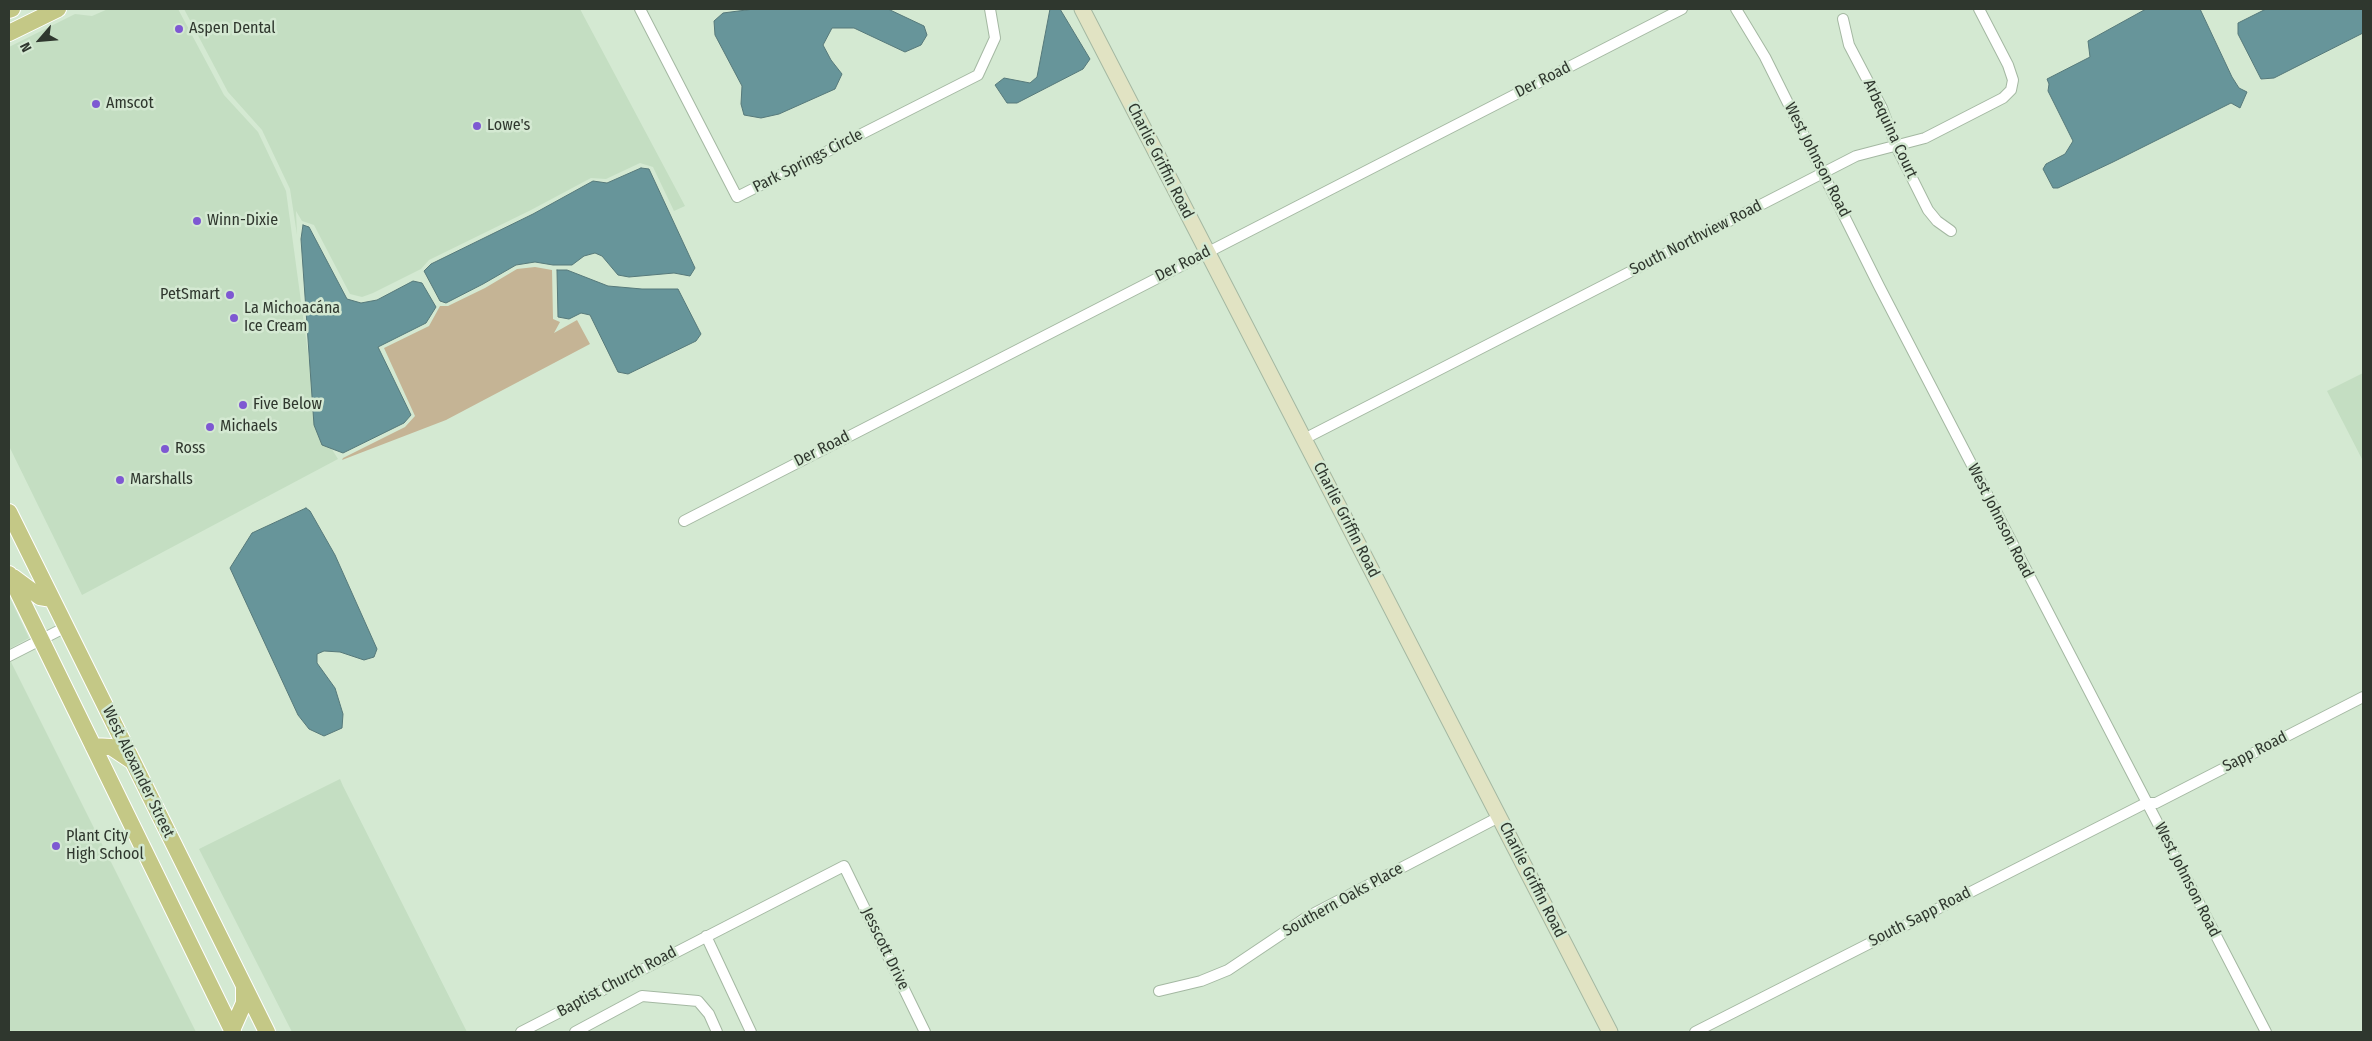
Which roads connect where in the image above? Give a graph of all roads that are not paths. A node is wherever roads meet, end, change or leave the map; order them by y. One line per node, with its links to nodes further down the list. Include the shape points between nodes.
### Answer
1 (58, 9): 8 (main road)
2 (640, 9): 3 (street, Park Springs Circle, via 737,197 978,75 995,38)
3 (990, 9)
4 (1082, 9): 15 (street, Charlie Griffin Road)
5 (1682, 9): 15 (street, Der Road)
6 (1736, 9): 13 (street, West Johnson Road, via 1765,57)
7 (1979, 9): 12 (street, South Northview Road, via 2008,65 2013,80 2011,90 1988,107 1924,138)
8 (34, 13): 10 (main road); 11 (main road)
9 (1844, 19): 12 (street, Arbequina Court, via 1849,45 1882,108)
10 (9, 23)
11 (9, 33)
12 (1896, 146): 13 (street, South Northview Road, via 1856,156); 14 (street, Arbequina Court, via 1928,210)
13 (1824, 172): 16 (street, South Northview Road); 27 (street, West Johnson Road, via 1879,286)
14 (1951, 231)
15 (1207, 252): 16 (street, Charlie Griffin Road); 18 (street, Der Road)
16 (1304, 439): 28 (street, Charlie Griffin Road)
17 (9, 512): 20 (main road, West Alexander Street)
18 (684, 521)
19 (9, 574): 20 (main road, via 40,597); 22 (main road, West Alexander Street)
20 (52, 599): 21 (main road, West Alexander Street)
21 (66, 627): 22 (street); 26 (main road, West Alexander Street)
22 (41, 640): 23 (street); 25 (main road, West Alexander Street)
23 (9, 656)
24 (2363, 697): 27 (street, Sapp Road, via 2156,803)
25 (94, 746): 26 (main road, via 111,747); 33 (main road, West Alexander Street)
26 (132, 761): 31 (main road, West Alexander Street)
27 (2146, 803): 41 (street, South Sapp Road); 42 (street, West Johnson Road)
28 (1499, 817): 32 (street, Southern Oaks Place, via 1307,917 1228,970 1201,981); 40 (street, Charlie Griffin Road)
29 (844, 866): 30 (street, Baptist Church Road); 39 (street, Jesscott Drive)
30 (706, 936): 35 (street, Baptist Church Road); 38 (street)
31 (244, 984): 33 (main road, via 244,1004); 34 (main road, West Alexander Street)
32 (1159, 991)
33 (233, 1031)
34 (267, 1032)
35 (521, 1032)
36 (575, 1032): 37 (street, via 642,996 698,1002 709,1014)
37 (717, 1032)
38 (751, 1032)
39 (925, 1032)
40 (1610, 1032)
41 (1695, 1032)
42 (2266, 1032)

